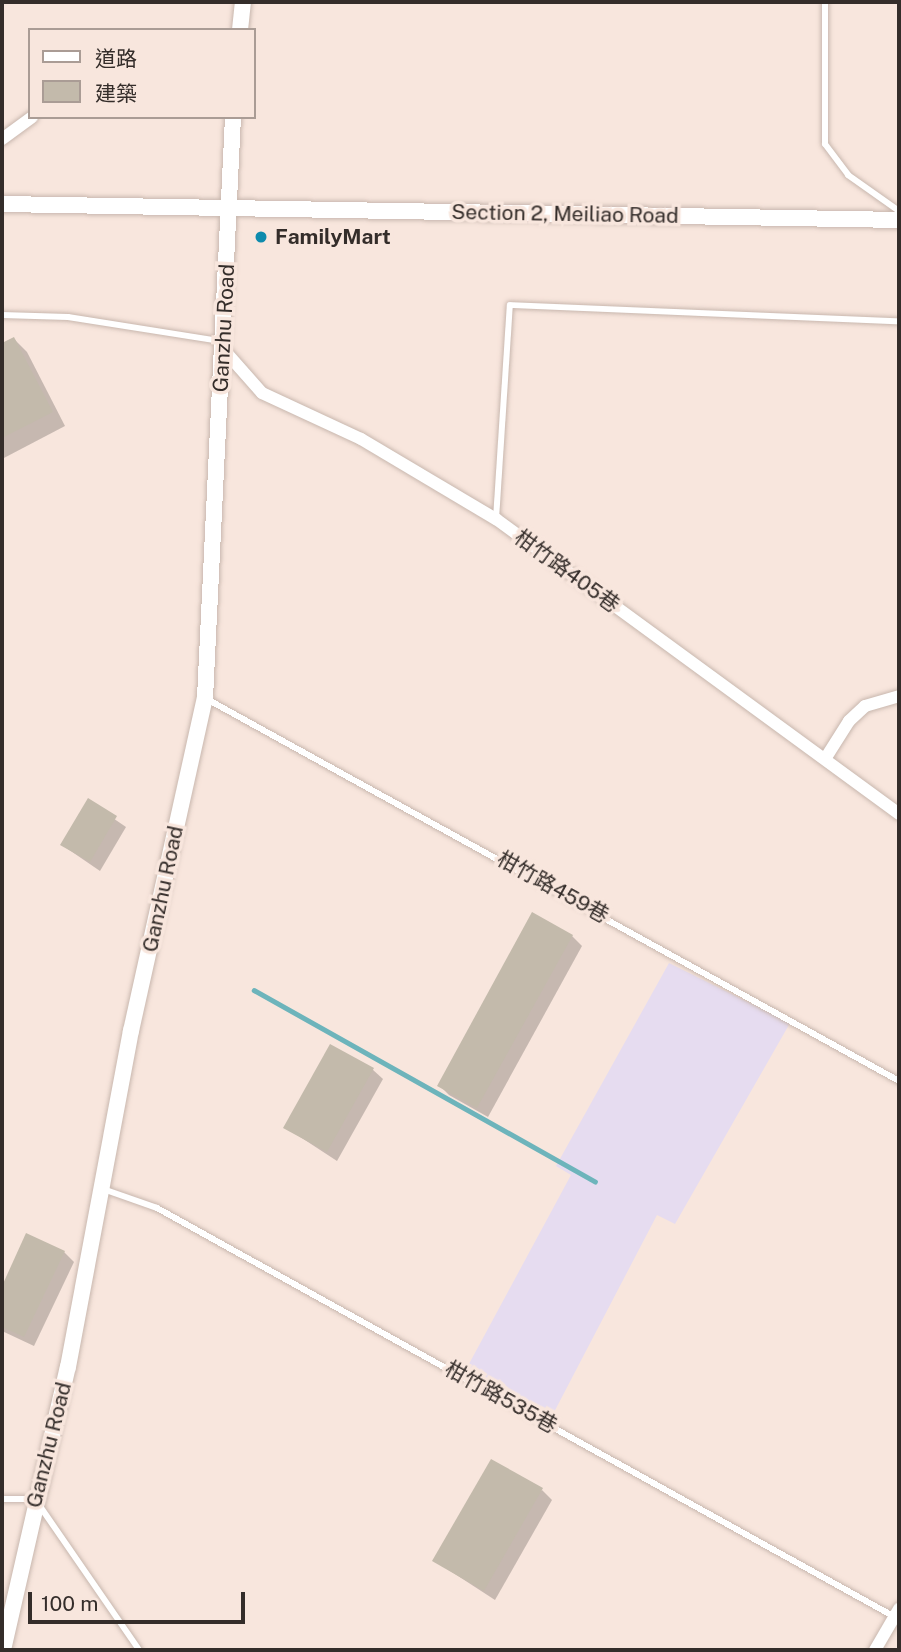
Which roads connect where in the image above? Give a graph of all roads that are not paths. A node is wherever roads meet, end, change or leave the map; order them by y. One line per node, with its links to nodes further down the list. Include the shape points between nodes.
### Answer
1 (243, 2): 3 (street)
2 (825, 2): 9 (lane, via 825,144 848,175)
3 (240, 28)
4 (29, 119): 6 (street)
5 (233, 119): 8 (street, Ganzhu Road)
6 (2, 139)
7 (2, 204): 8 (street, Section 2, Meiliao Road)
8 (231, 210): 10 (street, Section 2, Meiliao Road); 13 (street, Ganzhu Road)
9 (899, 211)
10 (899, 220)
11 (2, 315): 13 (lane, via 68,317 214,340)
12 (899, 321): 14 (lane, via 510,305)
13 (223, 349): 14 (street, 柑竹路405巷, via 262,393 361,439); 16 (street, Ganzhu Road)
14 (496, 519): 17 (street, 柑竹路405巷)
15 (899, 696): 17 (street, via 865,706 849,721)
16 (205, 698): 19 (lane, 柑竹路459巷); 20 (street, Ganzhu Road, via 131,1031)
17 (825, 759): 18 (street, 柑竹路405巷)
18 (899, 814)
19 (899, 1081)
20 (103, 1189): 22 (street, Ganzhu Road, via 68,1367); 23 (lane, 柑竹路535巷, via 158,1209)
21 (2, 1499): 22 (lane)
22 (35, 1499): 24 (street, Ganzhu Road); 25 (lane)
23 (897, 1613): 26 (street)
24 (3, 1650)
25 (139, 1650)
26 (875, 1650)

